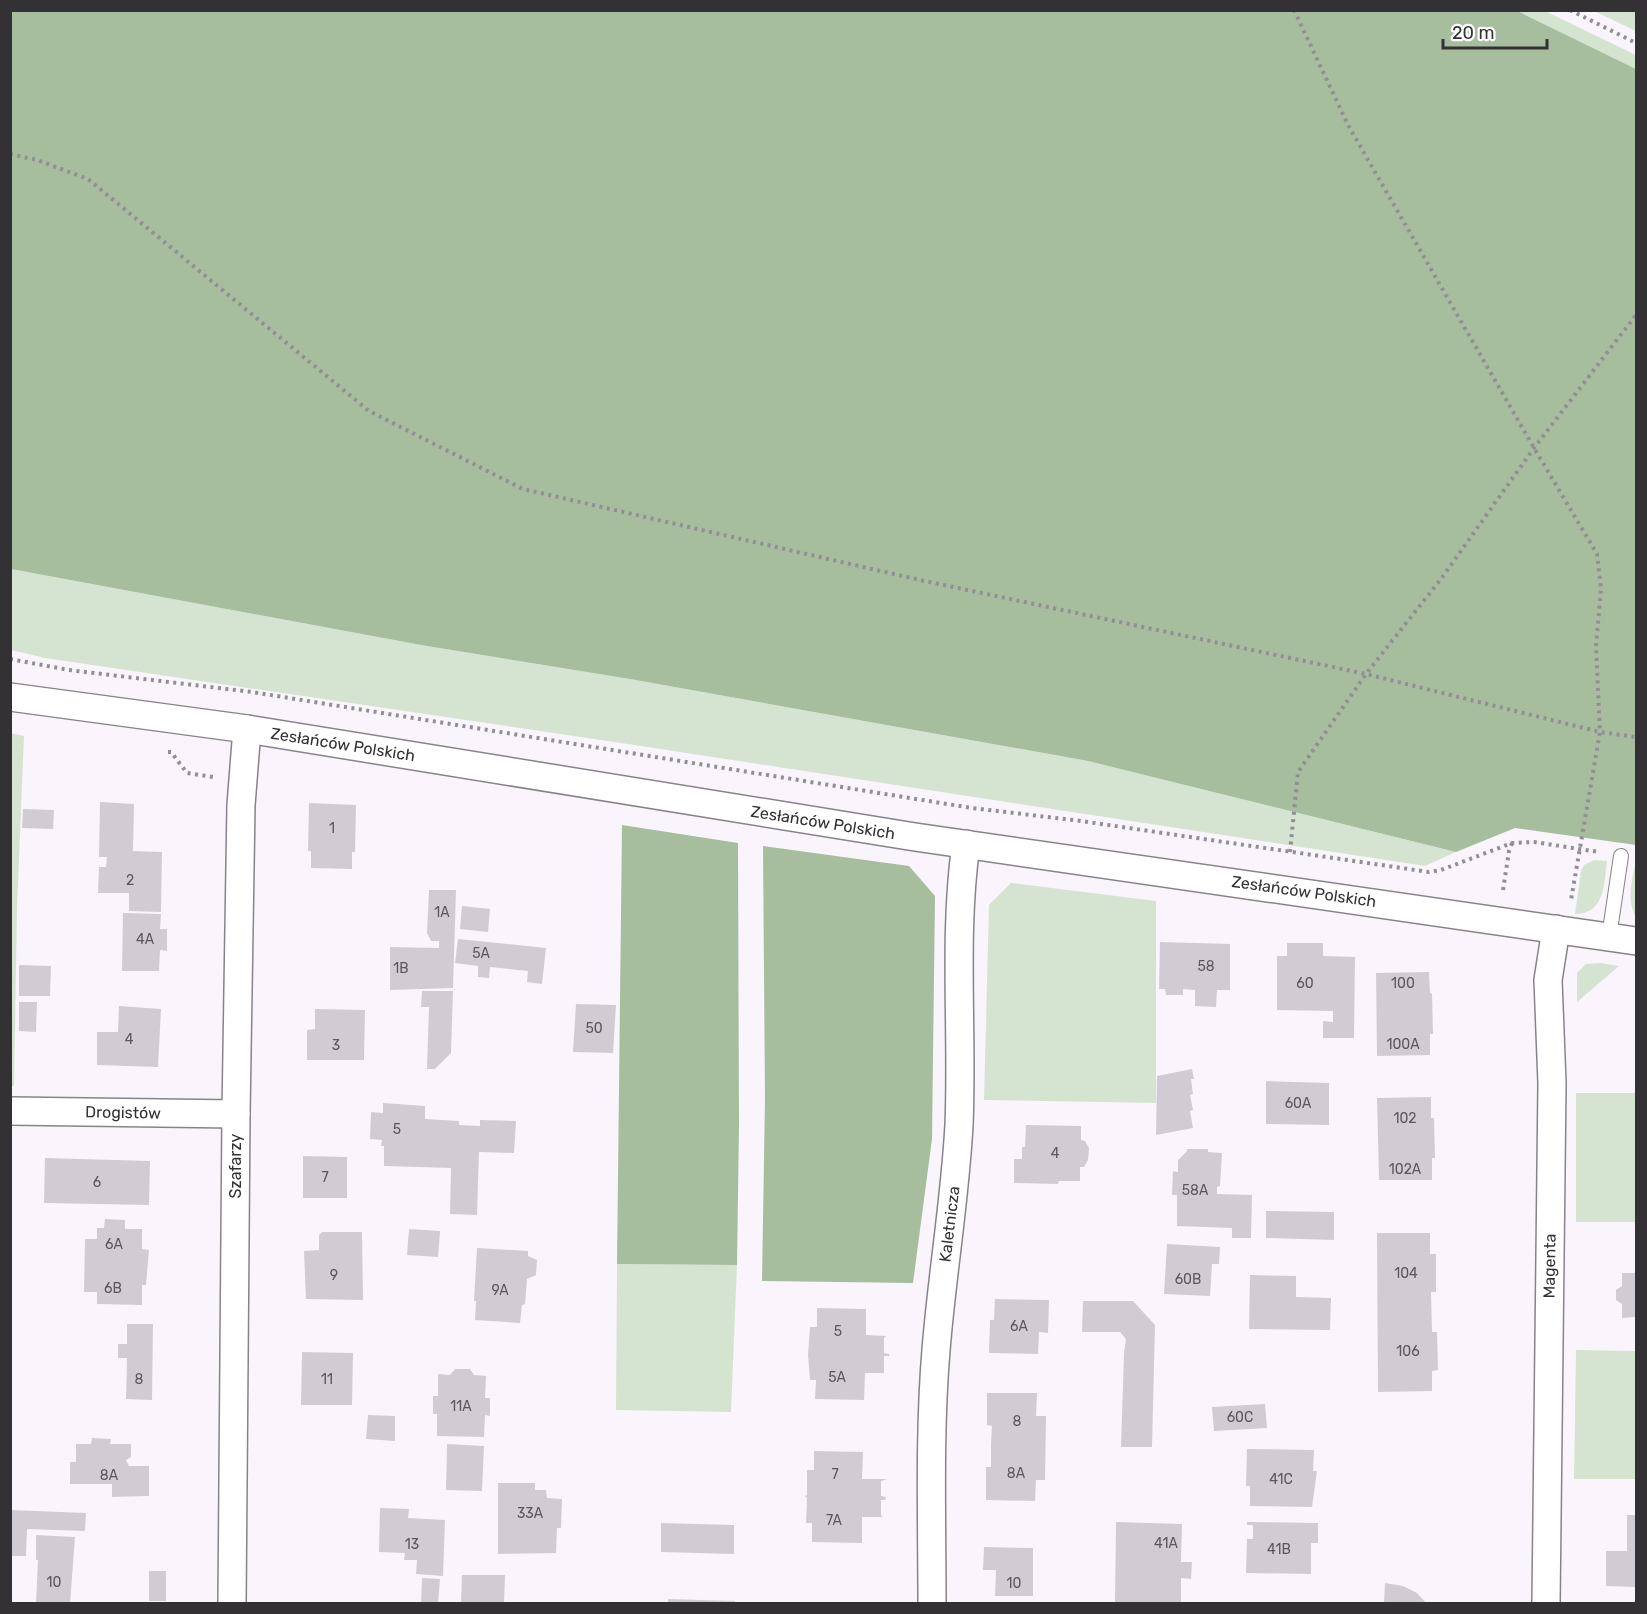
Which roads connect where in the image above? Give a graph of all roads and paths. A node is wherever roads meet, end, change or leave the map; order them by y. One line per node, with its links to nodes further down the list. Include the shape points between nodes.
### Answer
1 (1294, 10): 6 (path, via 1348,125)
2 (1570, 10): 3 (path)
3 (1636, 43)
4 (10, 154): 8 (path, via 88,179 369,411 523,489 920,580)
5 (1636, 315): 6 (path)
6 (1534, 448): 8 (path, via 1442,579); 11 (path, via 1597,554 1601,588 1596,646)
7 (10, 659): 16 (path, via 252,692 972,808)
8 (1366, 674): 11 (path); 16 (path, via 1298,772)
9 (10, 697): 10 (street, Zesłańców Polskich)
10 (247, 729): 14 (street, Zesłańców Polskich); 23 (street, Szafarzy, via 241,805)
11 (1600, 732): 12 (path); 15 (path)
12 (1636, 737)
13 (1512, 843): 15 (path); 16 (path, via 1429,872); 18 (path)
14 (966, 844): 19 (street, Zesłańców Polskich); 25 (street, Kaletnicza, via 961,904 958,1146 940,1294 932,1424)
15 (1579, 849): 17 (path); 19 (path)
16 (1290, 852)
17 (1621, 856): 20 (lane)
18 (1503, 892)
19 (1561, 930): 20 (street, Zesłańców Polskich); 26 (street, Magenta, via 1548,980 1552,1083)
20 (1609, 937): 21 (street, Zesłańców Polskich)
21 (1636, 941)
22 (10, 1111): 23 (street, Drogistów)
23 (236, 1114): 24 (street, Szafarzy)
24 (232, 1604)
25 (932, 1604)
26 (1546, 1604)

